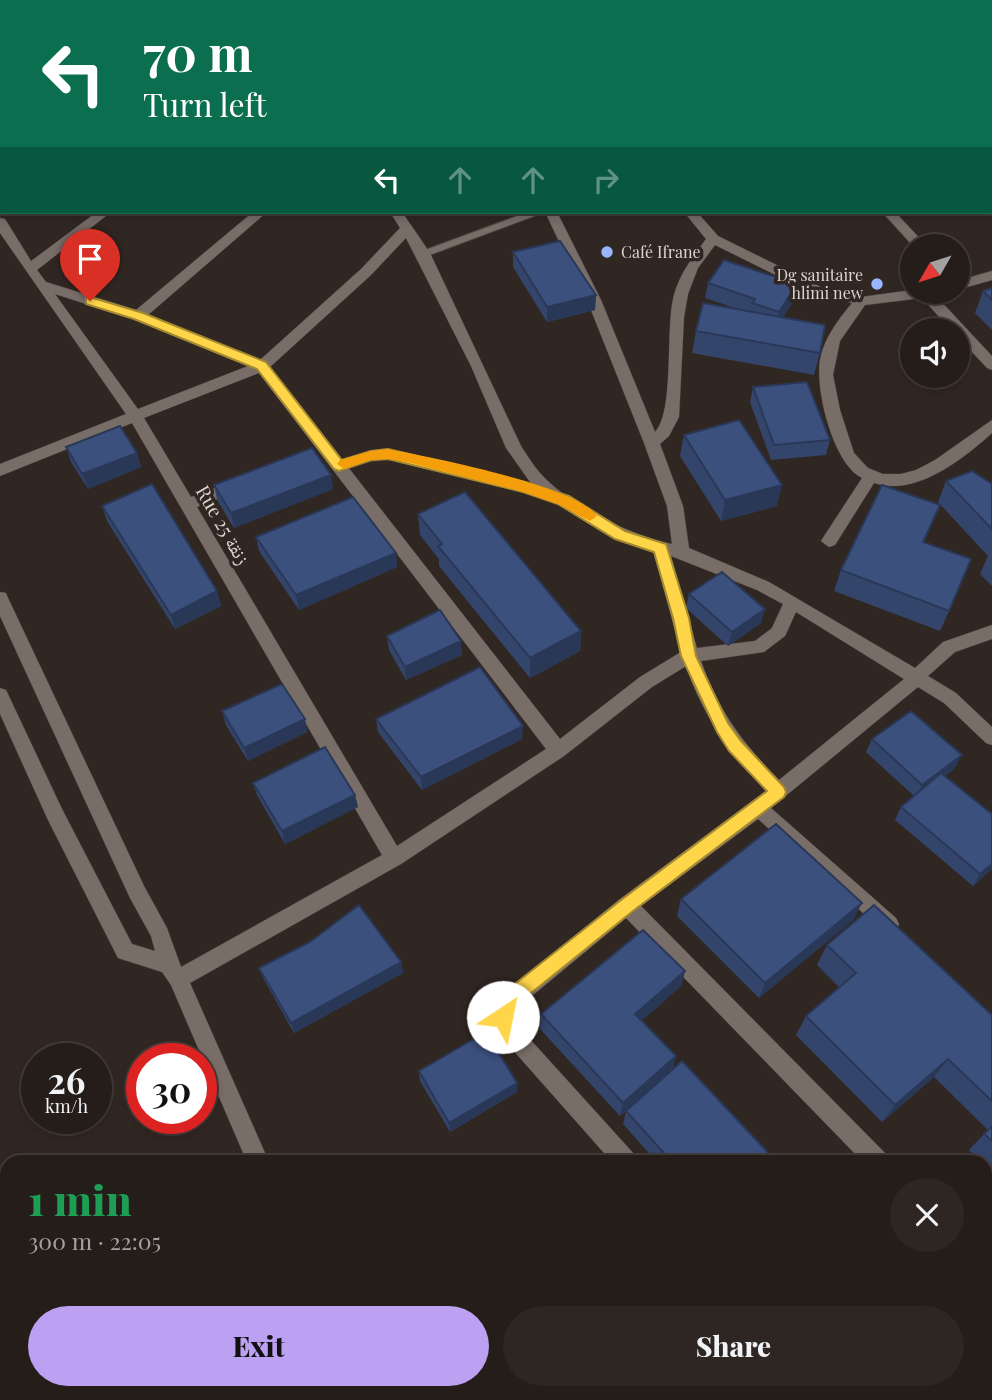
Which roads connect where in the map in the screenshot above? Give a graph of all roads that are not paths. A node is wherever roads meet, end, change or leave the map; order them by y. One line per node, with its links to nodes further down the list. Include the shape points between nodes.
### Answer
1 (102, 214): 13 (street)
2 (259, 214): 20 (street)
3 (397, 214): 9 (street)
4 (534, 214): 12 (lane)
5 (552, 214): 25 (street, via 594,300)
6 (691, 214): 11 (street)
7 (890, 214): 10 (street)
8 (0, 222): 13 (street, Rue 25 زنقة)
9 (407, 229): 12 (street); 22 (street)
10 (909, 234)
11 (713, 239): 18 (street, via 819,291); 25 (street, via 692,267 681,294 672,416)
12 (423, 253): 30 (street, via 514,448 535,478)
13 (30, 269): 16 (street, Rue 25 زنقة)
14 (992, 275): 15 (street)
15 (970, 281)
16 (42, 285): 20 (street); 23 (street, Rue 25 زنقة)
17 (900, 297): 18 (street)
18 (861, 301): 28 (street, via 842,322 828,350 824,378 847,455)
19 (940, 304): 21 (street)
20 (138, 316): 22 (street)
21 (992, 365)
22 (262, 366): 23 (street); 26 (street, via 321,453)
23 (136, 417): 27 (street); 31 (street, Rue 25 زنقة)
24 (992, 425): 28 (street, via 932,470 891,482)
25 (652, 443): 34 (street, via 676,506)
26 (339, 466): 30 (lane, via 388,454); 42 (street)
27 (0, 470)
28 (871, 476): 32 (street)
29 (251, 480): 31 (street)
30 (564, 500): 33 (street, via 620,535)
31 (187, 505): 45 (street, Rue 25 زنقة)
32 (830, 541)
33 (661, 548): 34 (street); 38 (street)
34 (681, 552): 36 (street)
35 (0, 598): 48 (street, via 160,934)
36 (795, 603): 38 (street, via 786,611 779,631 758,647); 39 (street)
37 (992, 632): 39 (street, via 950,644)
38 (689, 656): 42 (street, via 646,682); 43 (street, via 722,727)
39 (917, 678): 41 (street, via 950,698); 43 (street)
40 (0, 695): 48 (street, via 125,951)
41 (992, 738)
42 (558, 751): 45 (street)
43 (778, 792): 44 (street)
44 (758, 808): 46 (street); 47 (street)
45 (394, 858): 48 (street)
46 (627, 905): 50 (street, via 514,996 503,1014 517,1039); 51 (street)
47 (903, 938)
48 (173, 972): 49 (street)
49 (255, 1155)
50 (620, 1155)
51 (868, 1155)

